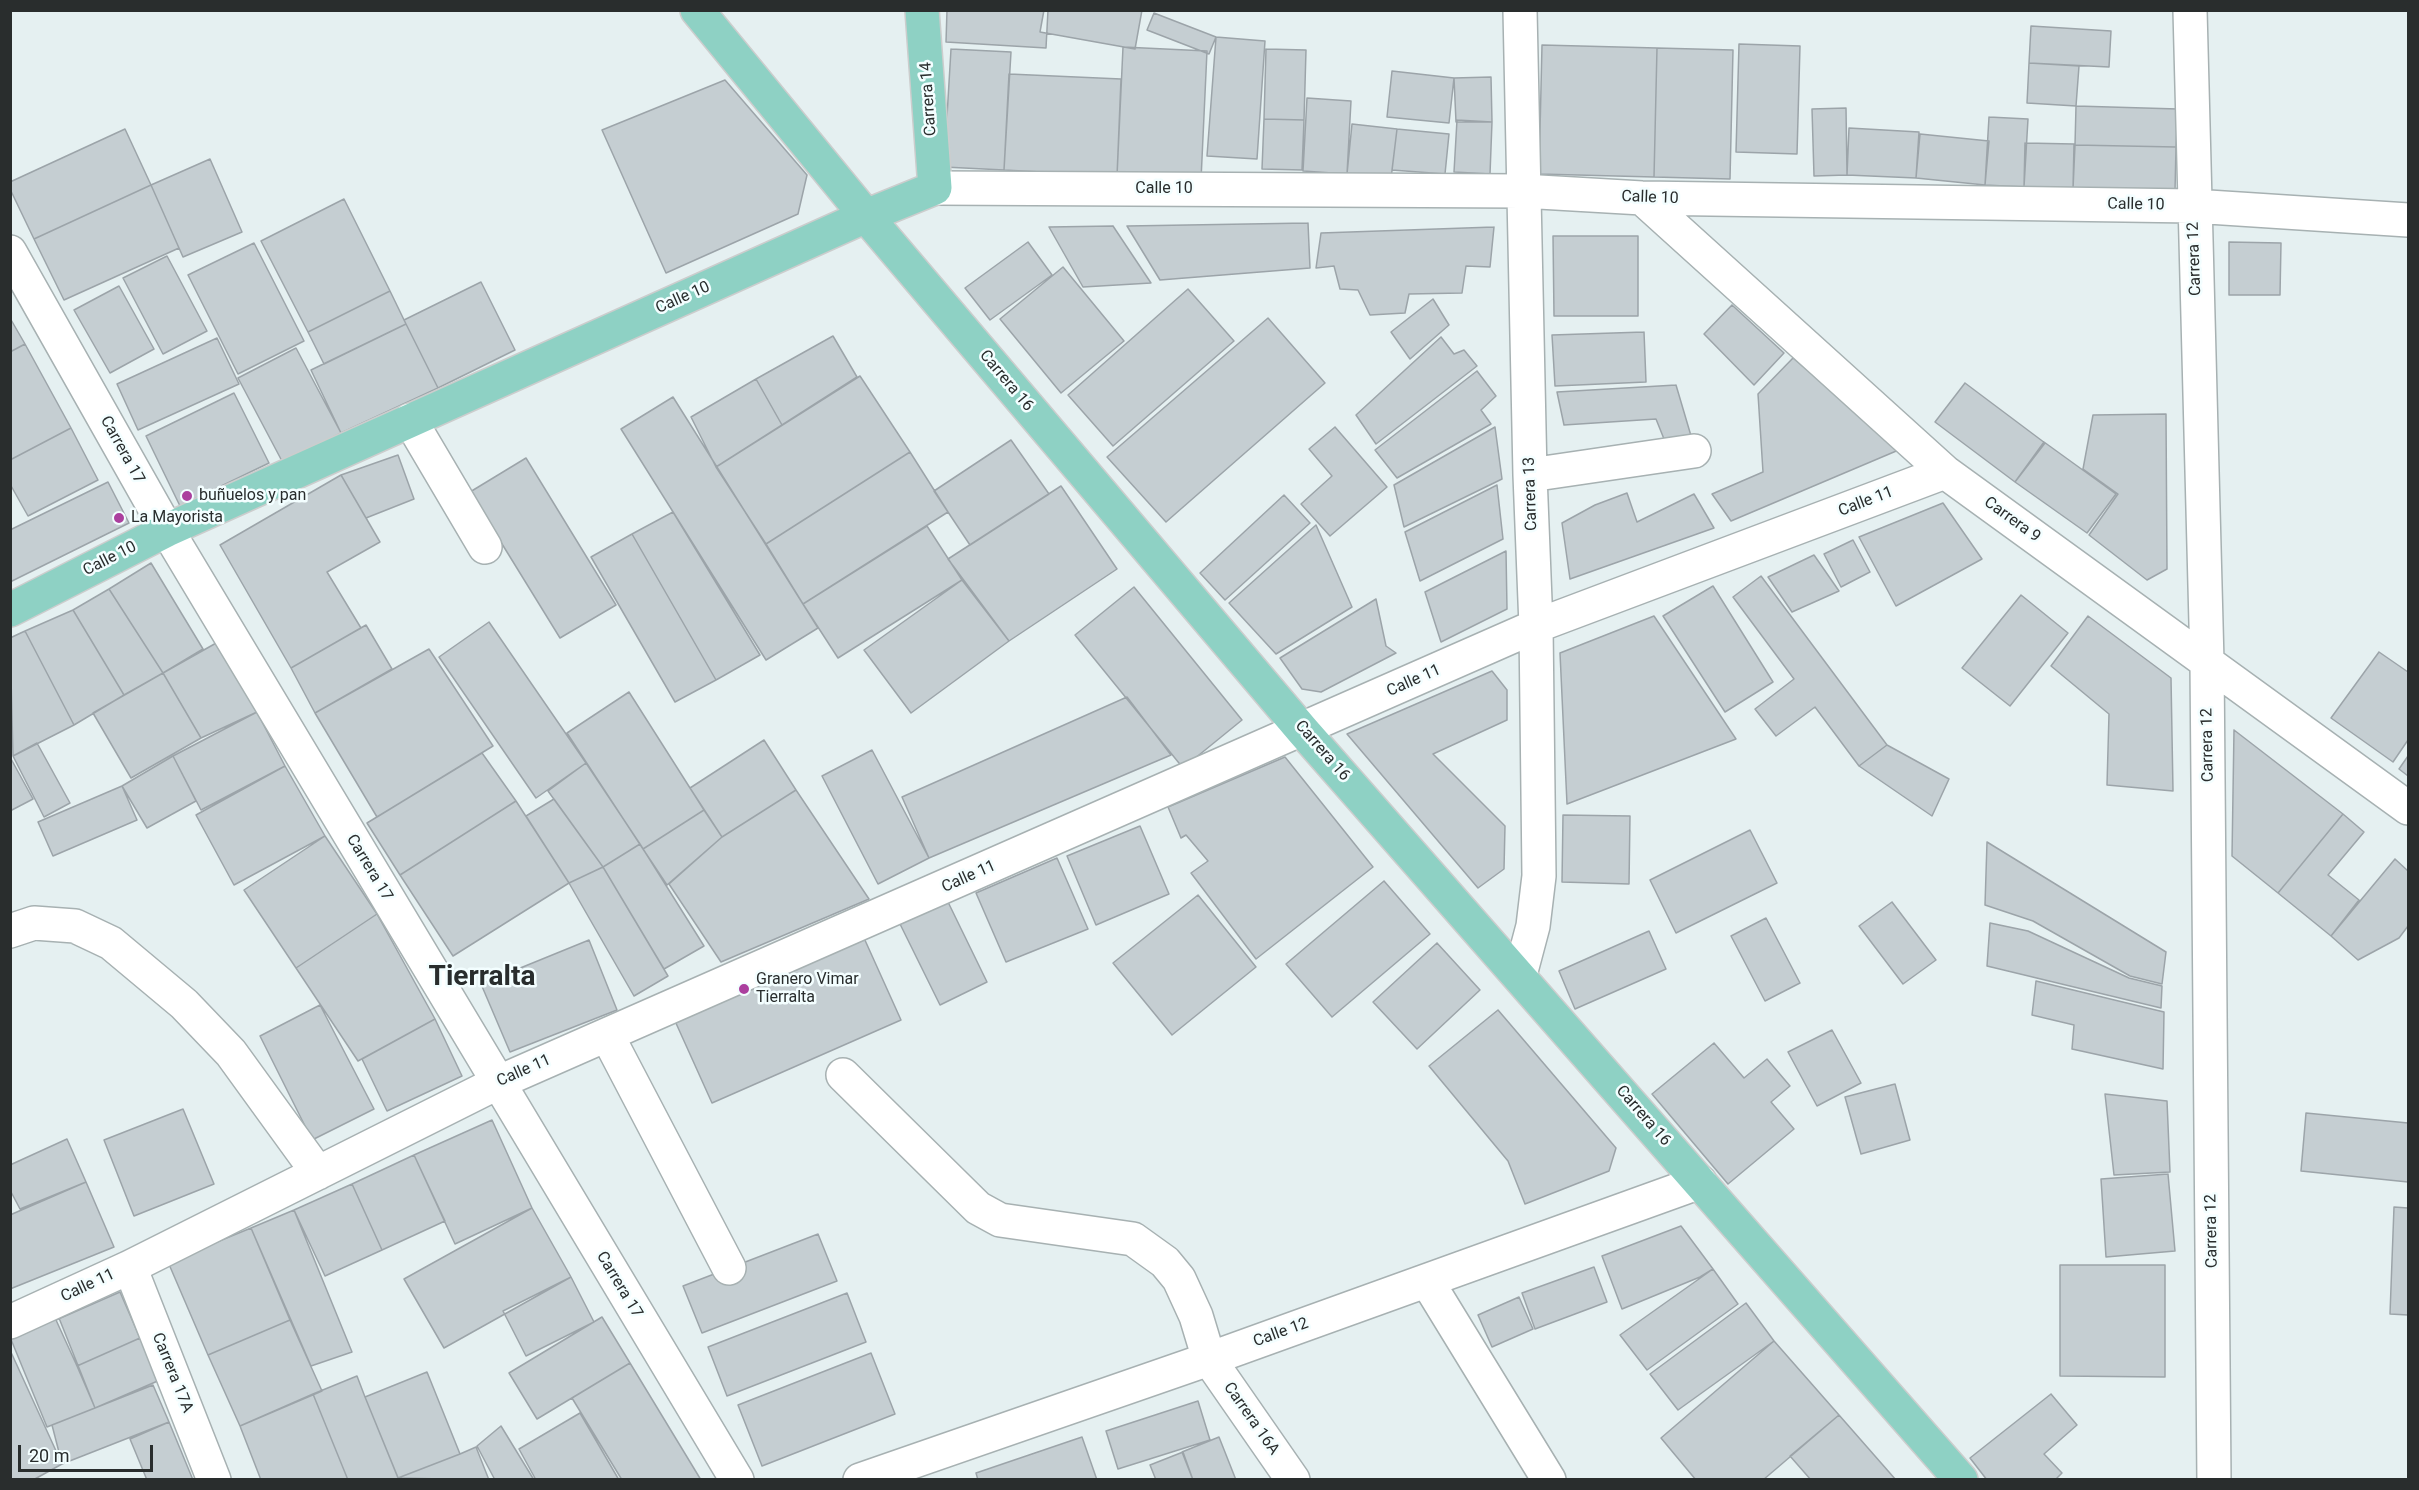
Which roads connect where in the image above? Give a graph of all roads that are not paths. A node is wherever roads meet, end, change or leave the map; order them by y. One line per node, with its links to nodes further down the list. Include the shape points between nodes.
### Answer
1 (697, 10): 9 (main road, Carrera 16)
2 (922, 10): 5 (main road, Carrera 14)
3 (1520, 10): 6 (street, Carrera 13)
4 (2190, 10): 8 (street, Carrera 12)
5 (935, 188): 6 (street, Calle 10); 9 (main road, Calle 10)
6 (1522, 191): 7 (street, Calle 10); 15 (street, Carrera 13)
7 (1642, 198): 8 (street, Calle 10); 14 (street, Carrera 9)
8 (2193, 206): 10 (street, Calle 10); 20 (street, Carrera 12)
9 (866, 216): 12 (main road, Calle 10); 21 (main road, Carrera 16)
10 (2409, 220)
11 (10, 252): 16 (street, Carrera 17)
12 (410, 420): 16 (main road, Calle 10); 17 (street)
13 (1694, 451): 15 (street)
14 (1945, 472): 19 (street, Calle 11); 20 (street, Carrera 9)
15 (1530, 475): 19 (street, Carrera 13)
16 (167, 530): 18 (main road, Calle 10); 27 (street, Carrera 17)
17 (484, 547)
18 (10, 610)
19 (1536, 626): 21 (street, Calle 11); 24 (street, Carrera 13, via 1539,876 1533,926)
20 (2207, 662): 22 (street, Carrera 9); 41 (street, Carrera 12)
21 (1303, 730): 24 (main road, Carrera 16); 25 (street, Calle 11)
22 (2409, 808)
23 (10, 931): 28 (street, via 34,923 75,926 111,942 184,1004 231,1053)
24 (1520, 975): 29 (main road, Carrera 16)
25 (607, 1035): 27 (street, Calle 11); 31 (street)
26 (843, 1075): 34 (street, Carrera 16A, via 986,1212 1000,1220 1133,1239 1166,1262 1179,1279 1196,1316)
27 (497, 1083): 28 (street, Calle 11); 36 (street, Carrera 17)
28 (318, 1173): 30 (street, Calle 11)
29 (1700, 1182): 32 (street, Calle 12); 40 (main road, Carrera 16)
30 (130, 1267): 33 (street, Calle 11); 35 (street, Carrera 17A)
31 (729, 1268)
32 (1427, 1281): 34 (street, Calle 12); 39 (street)
33 (10, 1322)
34 (1209, 1359): 37 (street, Calle 12); 38 (street, Carrera 16A)
35 (214, 1479)
36 (737, 1479)
37 (860, 1479)
38 (1293, 1479)
39 (1549, 1479)
40 (1961, 1479)
41 (2214, 1479)

